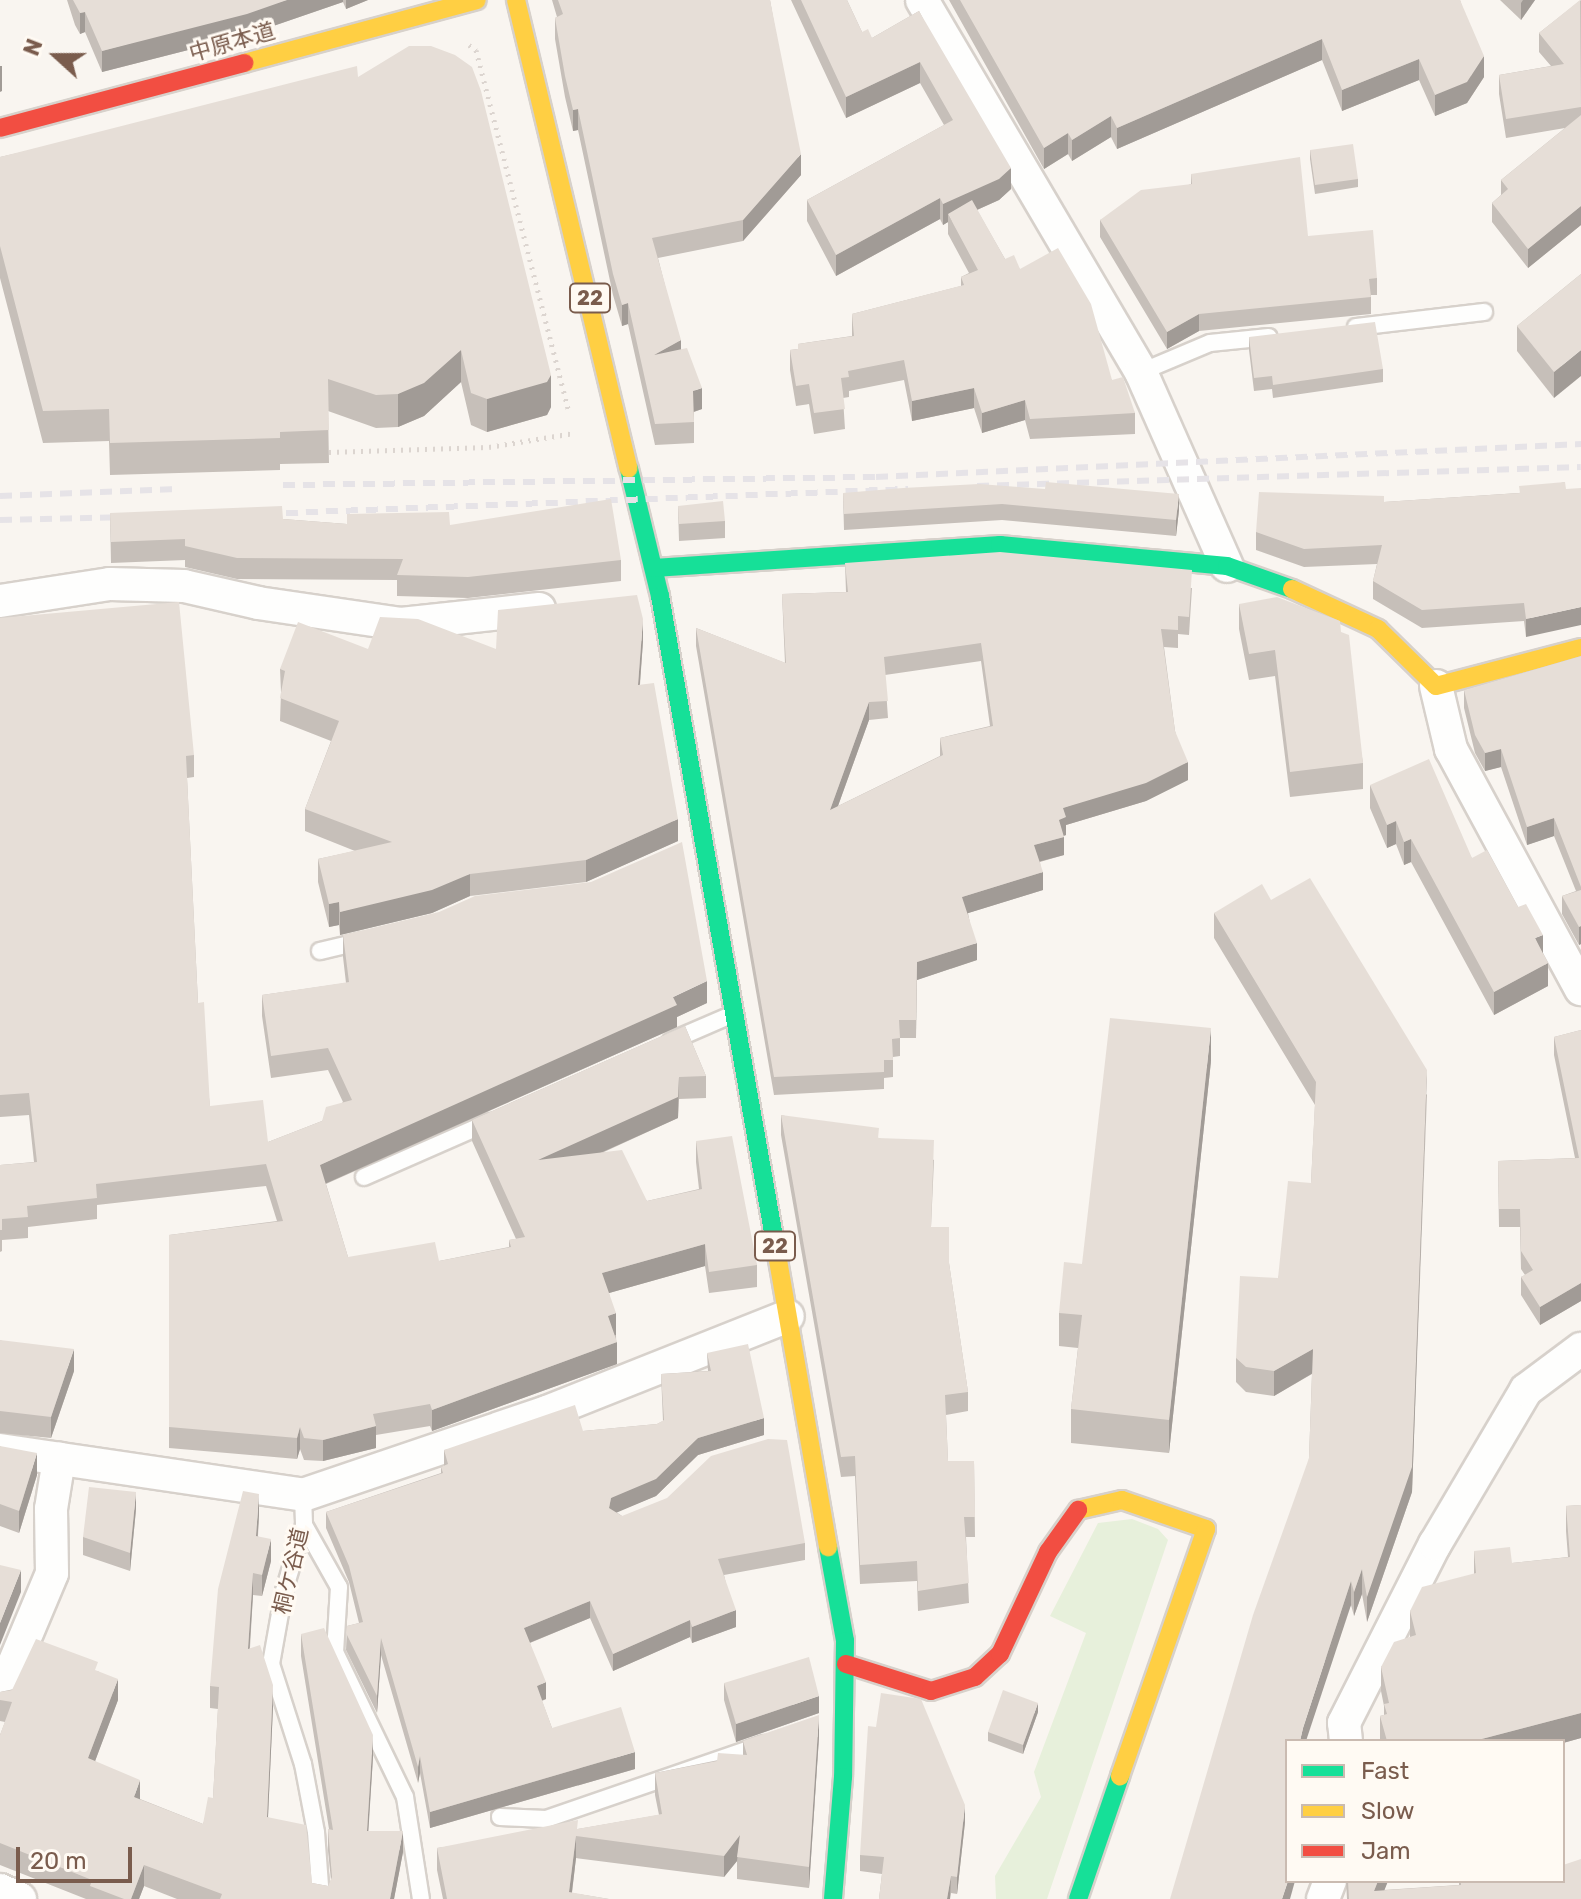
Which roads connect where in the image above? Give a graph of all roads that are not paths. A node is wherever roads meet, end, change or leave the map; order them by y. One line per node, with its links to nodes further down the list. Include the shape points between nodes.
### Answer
1 (477, 0): 4 (street, 中原本道)
2 (516, 0): 10 (street, 22)
3 (922, 0): 8 (street)
4 (0, 128)
5 (1484, 312): 6 (lane)
6 (1332, 329)
7 (1286, 335): 8 (lane, via 1210,343)
8 (1141, 372): 9 (street)
9 (1227, 566): 10 (street, via 1000,545); 15 (street, via 1293,589 1378,629)
10 (657, 582): 11 (street); 19 (street, 22, via 698,844)
11 (621, 600)
12 (0, 601): 13 (street, via 110,584 184,586 401,624)
13 (574, 605)
14 (1581, 648): 15 (street)
15 (1436, 686): 18 (street, via 1451,749)
16 (385, 936): 17 (lane)
17 (320, 951)
18 (1578, 978)
19 (732, 1015): 20 (lane); 23 (street, 22)
20 (647, 1052)
21 (505, 1115): 22 (lane)
22 (364, 1177)
23 (788, 1316): 27 (street); 28 (street, 22, via 802,1435)
24 (1581, 1349): 31 (street, via 1526,1390 1435,1544 1344,1723)
25 (0, 1450): 26 (street, 桐ケ谷道)
26 (59, 1459): 27 (street, 桐ケ谷道); 29 (street, via 51,1509 52,1573)
27 (304, 1510): 35 (lane, 桐ケ谷道, via 271,1664 303,1764); 36 (lane, via 339,1587 335,1652 405,1797)
28 (846, 1664): 37 (street, 22, via 837,1719); 38 (street, via 931,1691 975,1677 1000,1654 1048,1552 1079,1508 1122,1500 1206,1529)
29 (0, 1697)
30 (785, 1737): 32 (lane, via 546,1819)
31 (1346, 1739)
32 (500, 1817)
33 (0, 1890): 34 (street)
34 (20, 1899)
35 (321, 1899)
36 (421, 1899)
37 (833, 1899)
38 (1078, 1899)

